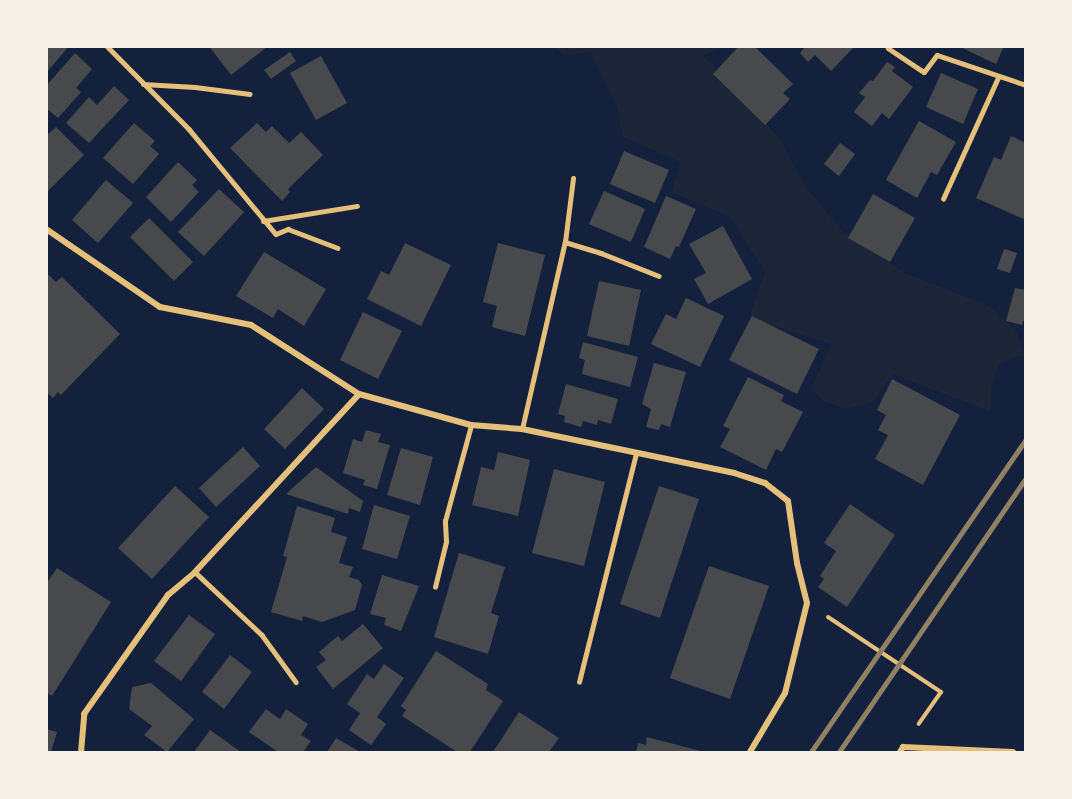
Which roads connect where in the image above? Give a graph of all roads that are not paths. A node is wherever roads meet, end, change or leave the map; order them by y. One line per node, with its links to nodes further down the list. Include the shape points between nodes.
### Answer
1 (106, 46): 4 (lane)
2 (888, 48): 3 (lane, via 924,72 937,55)
3 (998, 78): 5 (lane); 8 (lane)
4 (143, 84): 6 (lane); 10 (lane, via 189,129)
5 (1026, 85)
6 (250, 94)
7 (573, 179): 12 (lane)
8 (943, 199)
9 (357, 206): 10 (lane)
10 (263, 221): 13 (lane, via 276,234 288,229)
11 (46, 229): 15 (street, via 160,307 251,325)
12 (565, 242): 14 (lane); 17 (lane)
13 (338, 248)
14 (659, 276)
15 (358, 394): 16 (street); 19 (street)
16 (471, 425): 17 (street); 20 (lane, via 445,521 446,542)
17 (522, 429): 18 (street)
18 (636, 453): 22 (lane); 25 (street, via 734,473 765,483 788,501 807,603 785,693)
19 (195, 572): 21 (lane, via 262,635); 24 (street, via 168,595 84,714)
20 (435, 586)
21 (296, 682)
22 (579, 682)
23 (902, 750): 26 (street)
24 (81, 753)
25 (750, 753)
26 (1013, 753)

